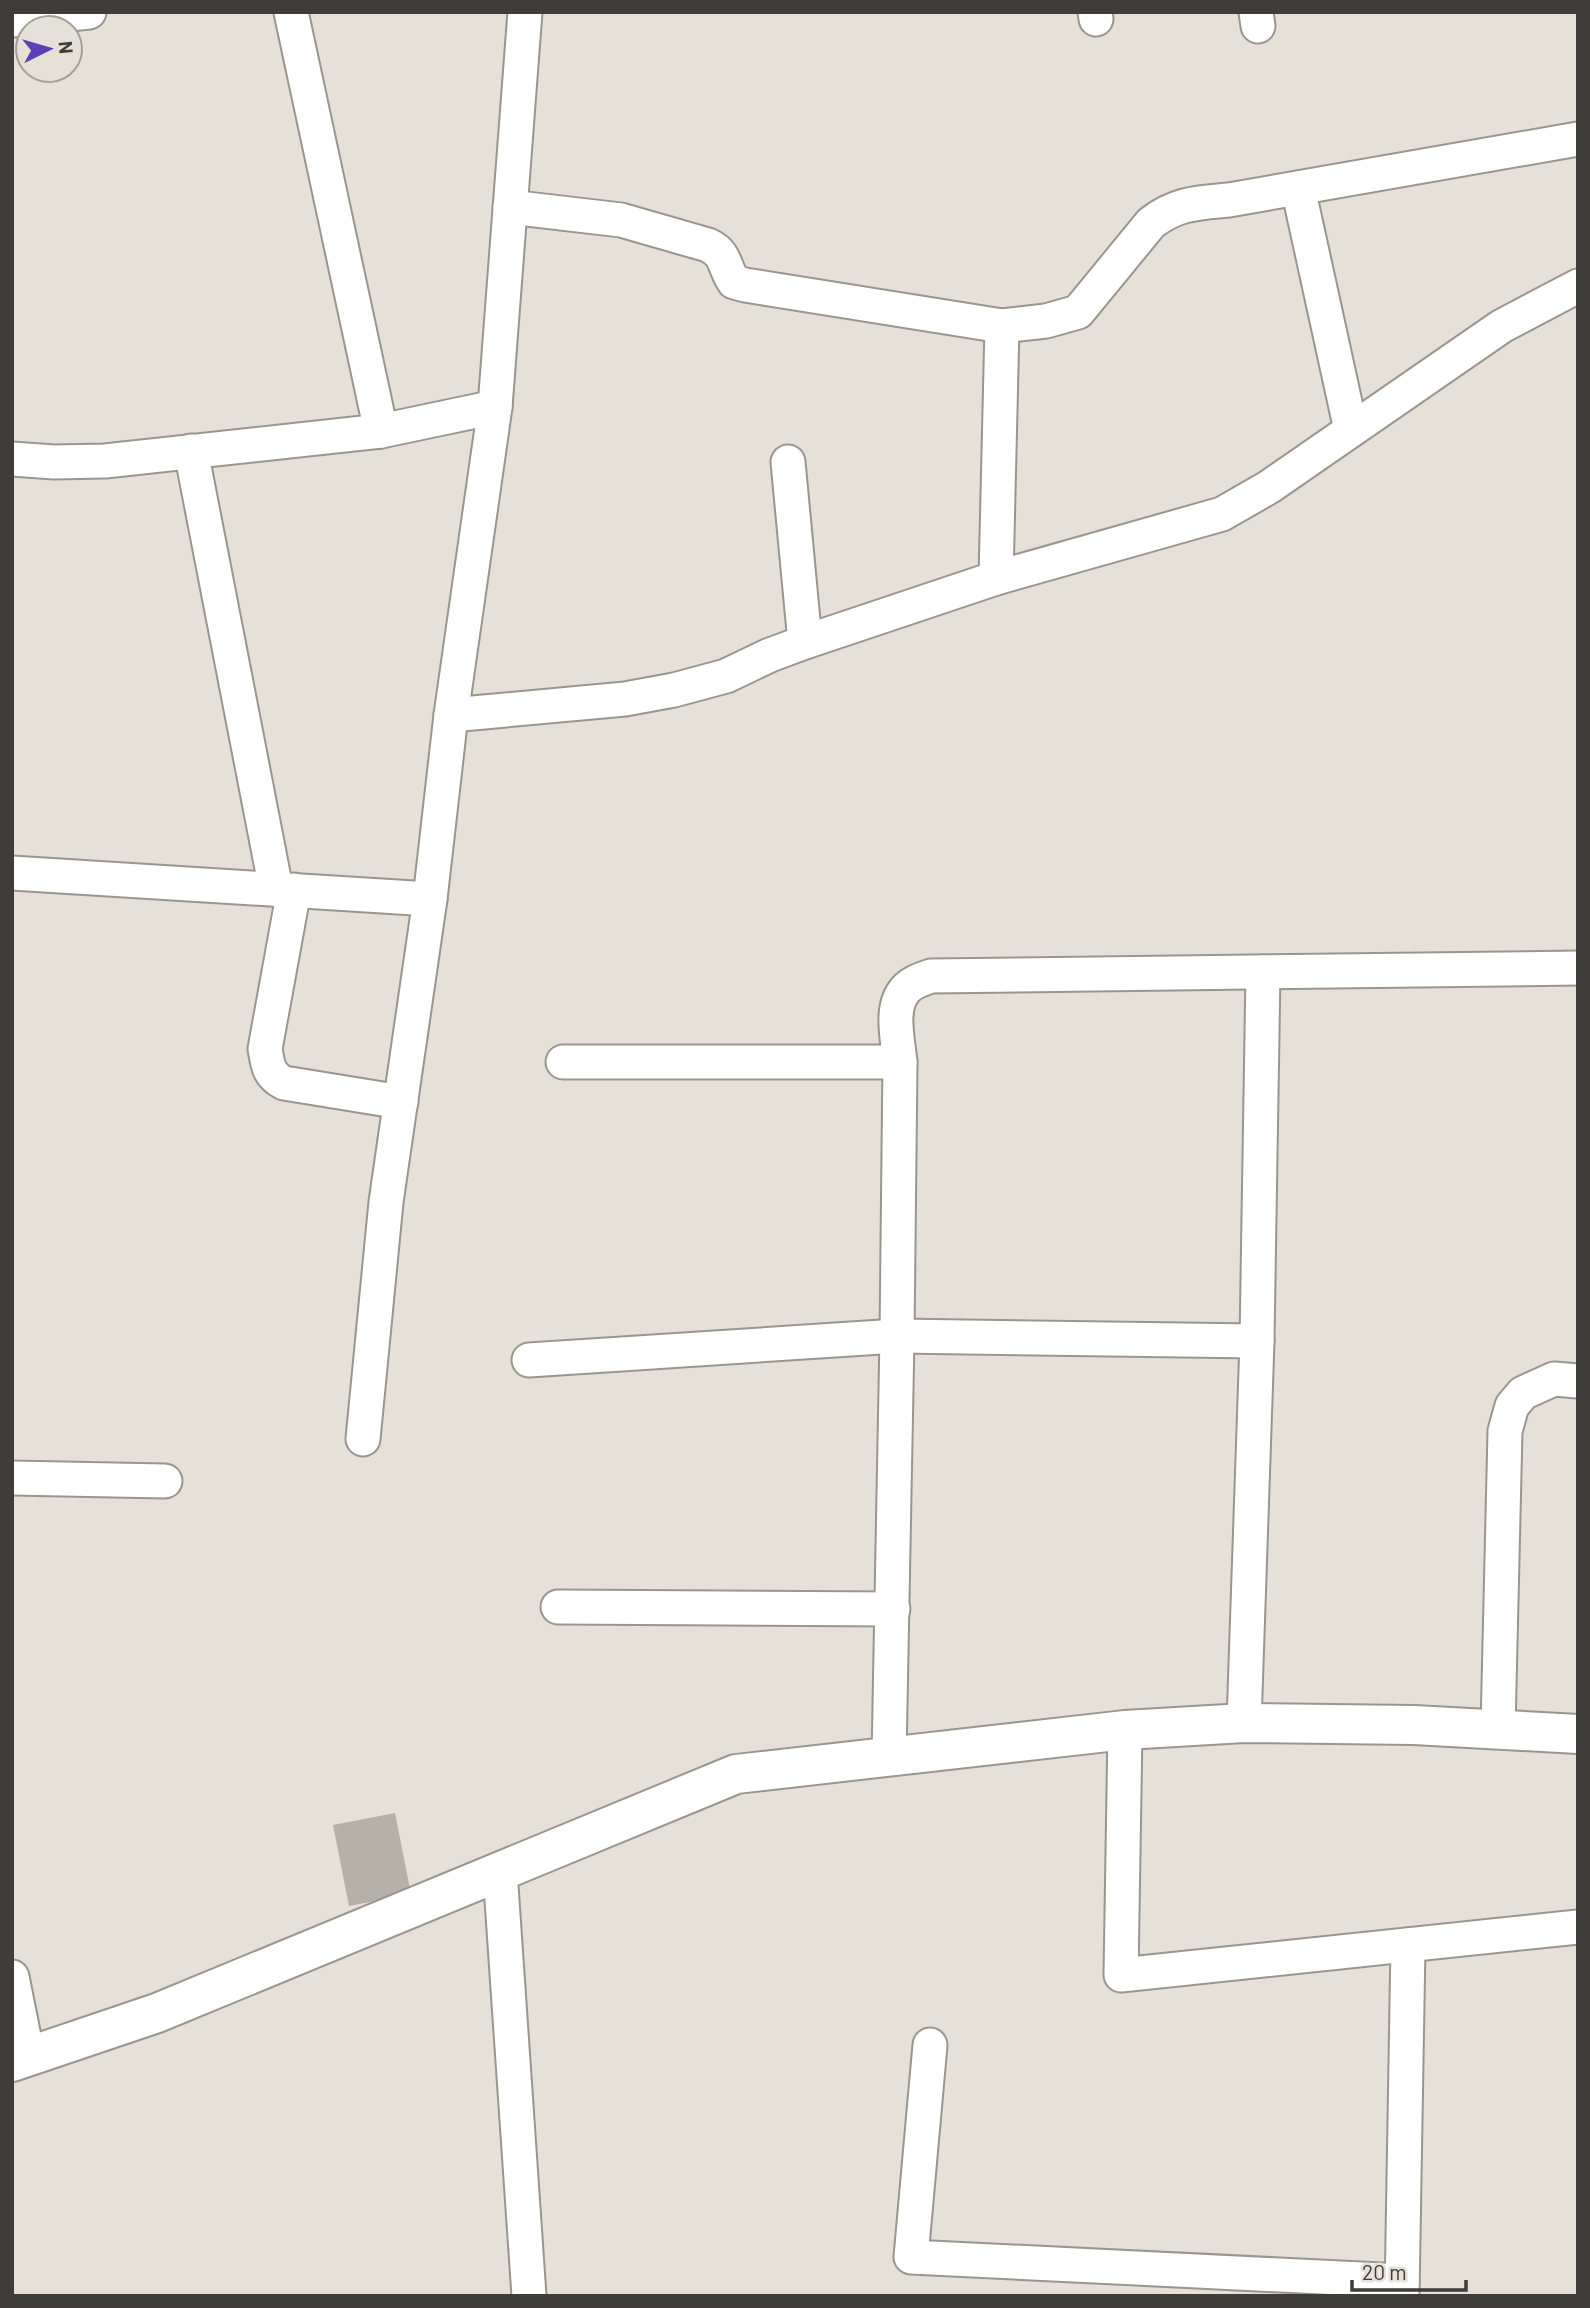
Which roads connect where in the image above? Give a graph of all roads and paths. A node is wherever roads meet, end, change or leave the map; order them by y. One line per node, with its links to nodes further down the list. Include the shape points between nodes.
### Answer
1 (89, 12): 4 (street)
2 (291, 12): 12 (street)
3 (525, 12): 7 (street)
4 (12, 20)
5 (1578, 139): 6 (street)
6 (1298, 188): 9 (street, via 1192,203 1165,212 1078,312); 11 (street)
7 (510, 207): 9 (street, via 621,220 708,245 723,256 734,282 745,285); 10 (street)
8 (1578, 286): 11 (street, via 1502,326)
9 (1002, 326): 16 (street)
10 (495, 407): 12 (street); 18 (street)
11 (1352, 430): 16 (street, via 1222,514)
12 (381, 431): 13 (street)
13 (191, 451): 14 (street, via 104,461); 20 (street)
14 (12, 459)
15 (788, 463): 17 (street)
16 (996, 578): 17 (street)
17 (805, 642): 18 (street, via 726,676 674,690)
18 (452, 715): 21 (street)
19 (12, 873): 20 (street)
20 (285, 890): 21 (street); 26 (street, via 265,1049 270,1072 284,1083)
21 (430, 899): 26 (street)
22 (1578, 968): 23 (street)
23 (1263, 972): 25 (street, via 931,975 906,989 899,1001); 28 (street)
24 (563, 1062): 25 (street)
25 (900, 1062): 27 (street)
26 (401, 1102): 31 (street, via 386,1202)
27 (897, 1336): 28 (street); 29 (street); 35 (street)
28 (1257, 1341): 36 (street)
29 (529, 1360)
30 (1578, 1381): 38 (street, via 1554,1379 1523,1393 1512,1406 1505,1431)
31 (363, 1439)
32 (12, 1478): 33 (street)
33 (165, 1481)
34 (558, 1608): 35 (street)
35 (892, 1609): 40 (street)
36 (1244, 1723): 37 (street); 38 (street)
37 (1125, 1730): 40 (street); 43 (street, via 1121,1975)
38 (1498, 1730): 39 (street)
39 (1578, 1734)
40 (889, 1758): 41 (street, via 736,1774)
41 (500, 1871): 46 (street, via 157,2013); 48 (street)
42 (1578, 1927): 43 (street)
43 (1408, 1945): 47 (street)
44 (12, 1977): 46 (street)
45 (930, 2045): 47 (street, via 911,2257)
46 (20, 2060)
47 (1402, 2289)
48 (529, 2296)

